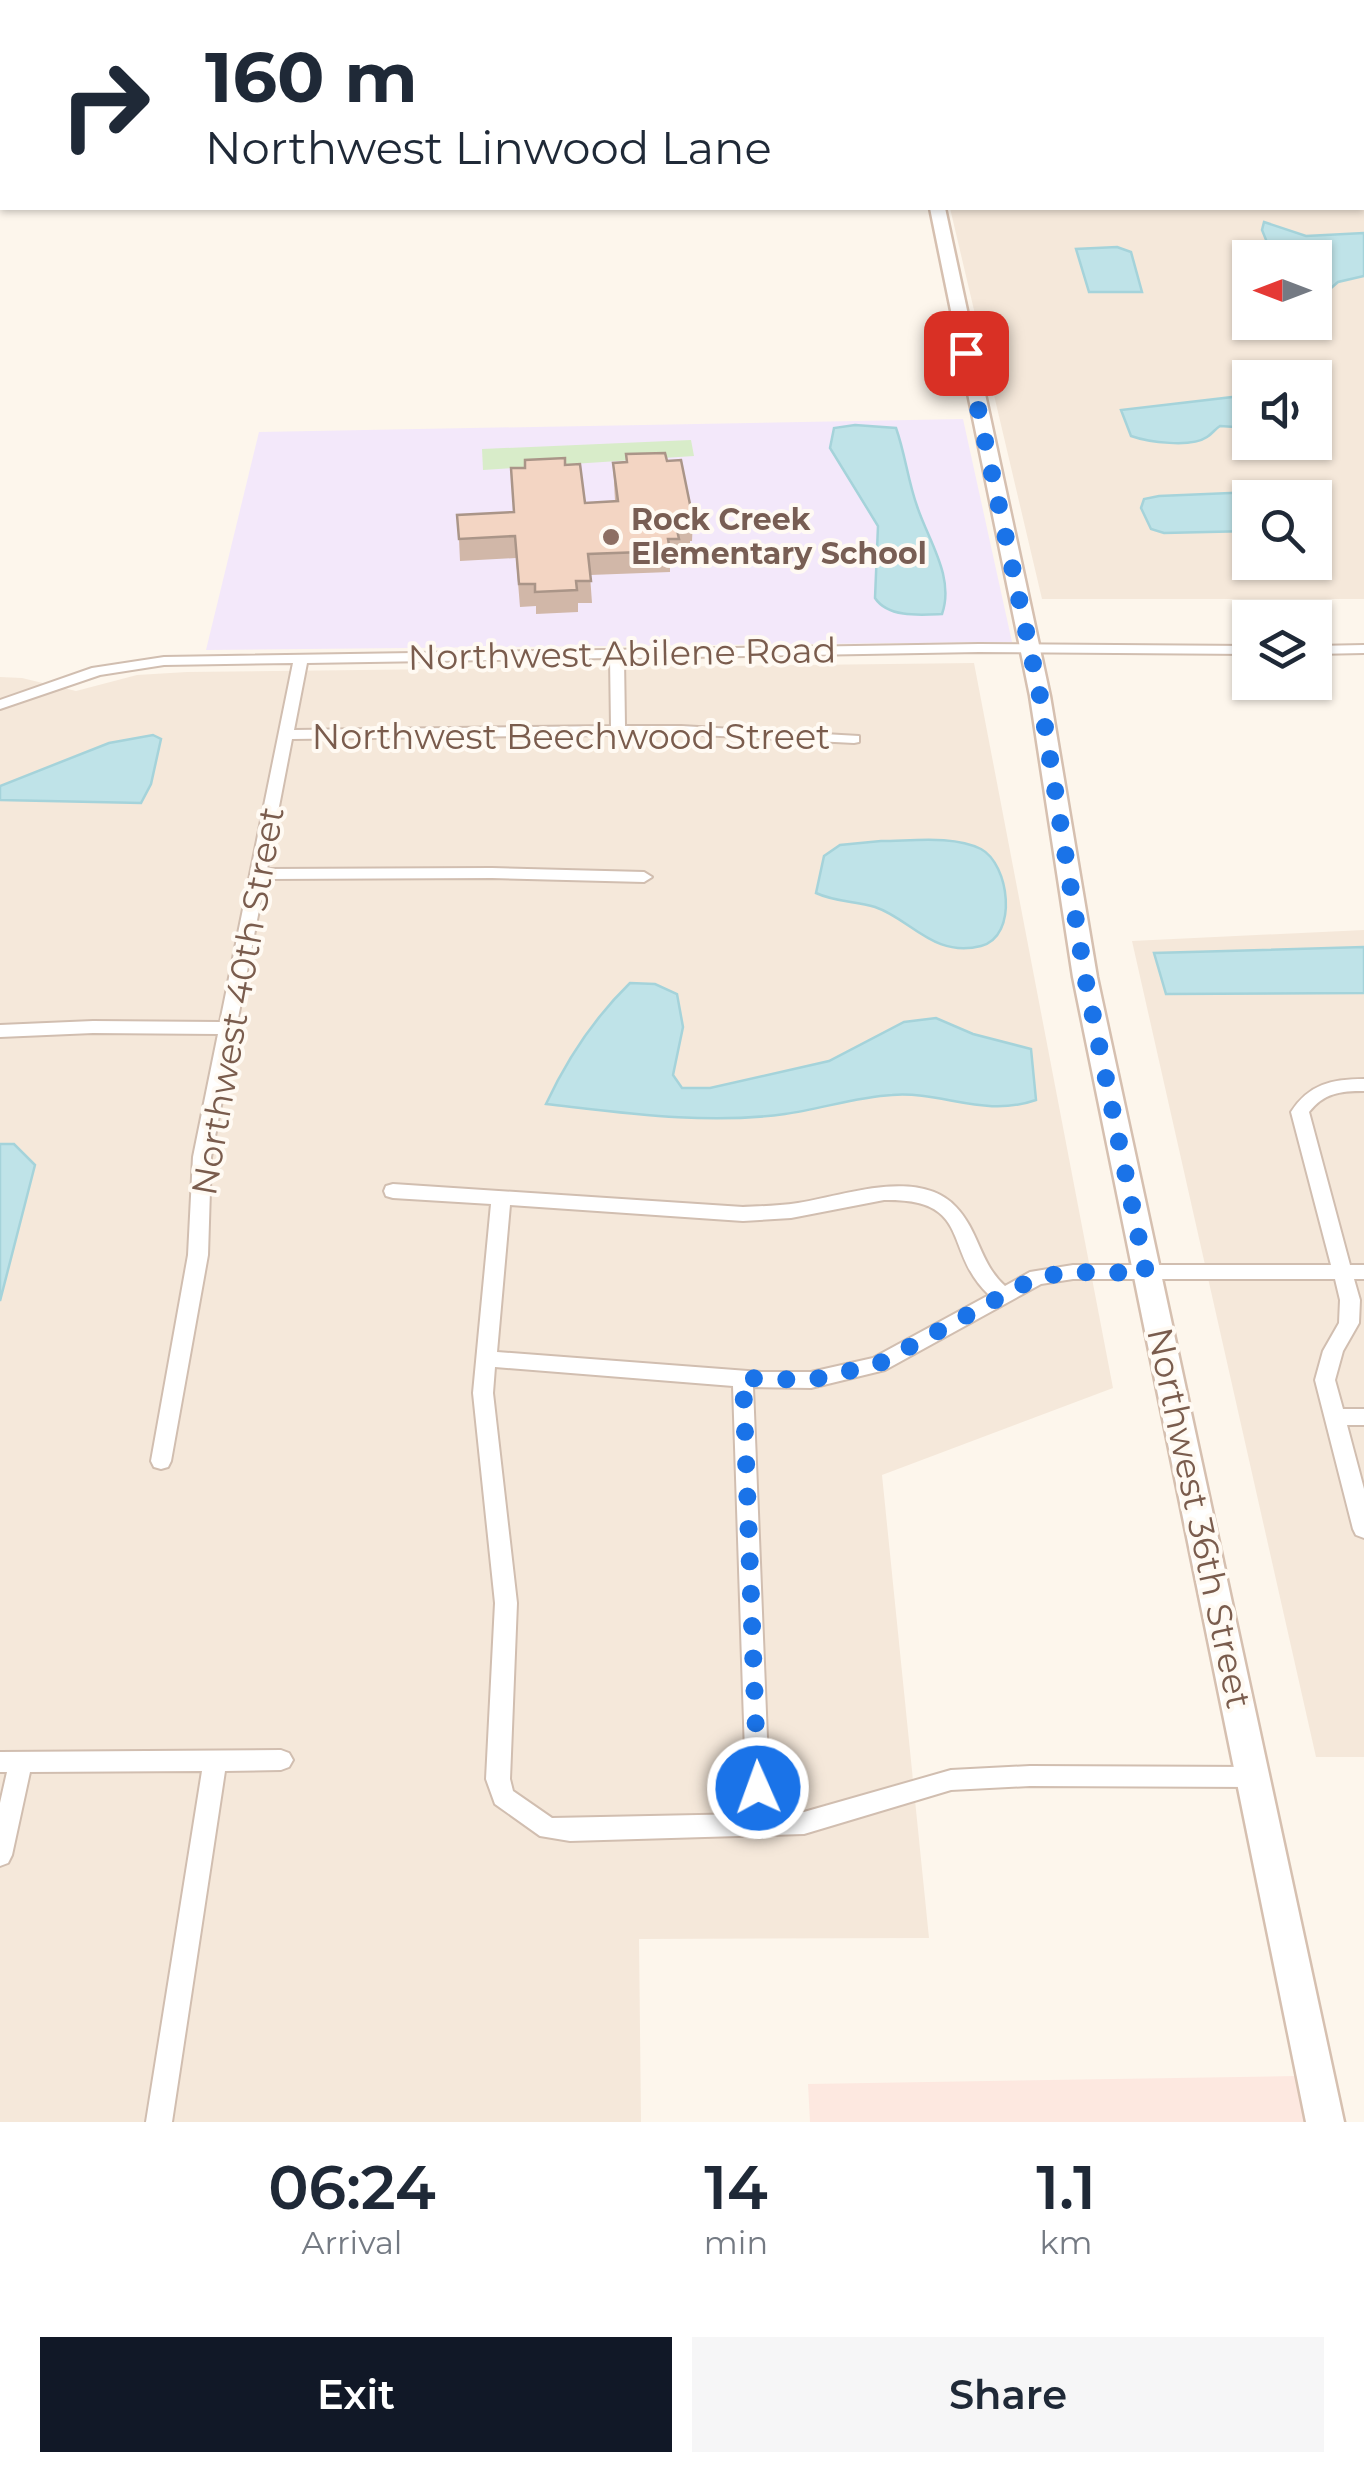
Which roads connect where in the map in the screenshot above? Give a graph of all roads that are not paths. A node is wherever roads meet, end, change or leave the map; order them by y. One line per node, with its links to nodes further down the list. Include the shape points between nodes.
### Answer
1 (936, 210): 2 (main road, Northwest 36th Street)
2 (1028, 648): 3 (street, Northwest Abilene Road); 6 (street, Northwest Abilene Road); 20 (main road, Northwest 36th Street, via 1085,977)
3 (1232, 650)
4 (1332, 650): 5 (street)
5 (1364, 650)
6 (618, 654): 7 (street, Northwest Abilene Road); 9 (street)
7 (302, 660): 8 (street, Northwest Abilene Road, via 129,664); 10 (street, Northwest 40th Street)
8 (0, 705)
9 (618, 732): 10 (street, Northwest Beechwood Street); 11 (street, Northwest Beechwood Street)
10 (288, 735): 12 (street, Northwest 40th Street)
11 (854, 739)
12 (258, 874): 13 (street); 14 (street, Northwest 40th Street)
13 (644, 877)
14 (228, 1028): 15 (street); 26 (street, Northwest 40th Street, via 202,1157 198,1255)
15 (0, 1031)
16 (1364, 1085): 19 (street, via 1331,1086 1309,1097 1300,1112)
17 (394, 1191): 18 (street)
18 (500, 1199): 21 (street, via 743,1214 861,1196 916,1195 932,1199 960,1224 973,1264); 22 (street)
19 (1354, 1272): 20 (street); 24 (street, via 1349,1323 1325,1380)
20 (1146, 1273): 21 (street, via 1037,1277); 31 (main road, Northwest 36th Street)
21 (1002, 1296): 23 (street, via 878,1364 811,1380)
22 (486, 1359): 23 (street); 32 (street, via 485,1423 506,1603 498,1779 503,1798 548,1828)
23 (743, 1378): 32 (street)
24 (1333, 1416): 25 (street); 27 (street)
25 (1364, 1416)
26 (161, 1461)
27 (1364, 1529)
28 (282, 1760): 29 (street)
29 (215, 1761): 30 (street); 34 (street)
30 (10, 1762): 33 (street)
31 (1254, 1777): 32 (street, via 951,1780 804,1823); 35 (main road, Northwest 36th Street)
32 (760, 1825)
33 (0, 1855)
34 (158, 2122)
35 (1325, 2122)

